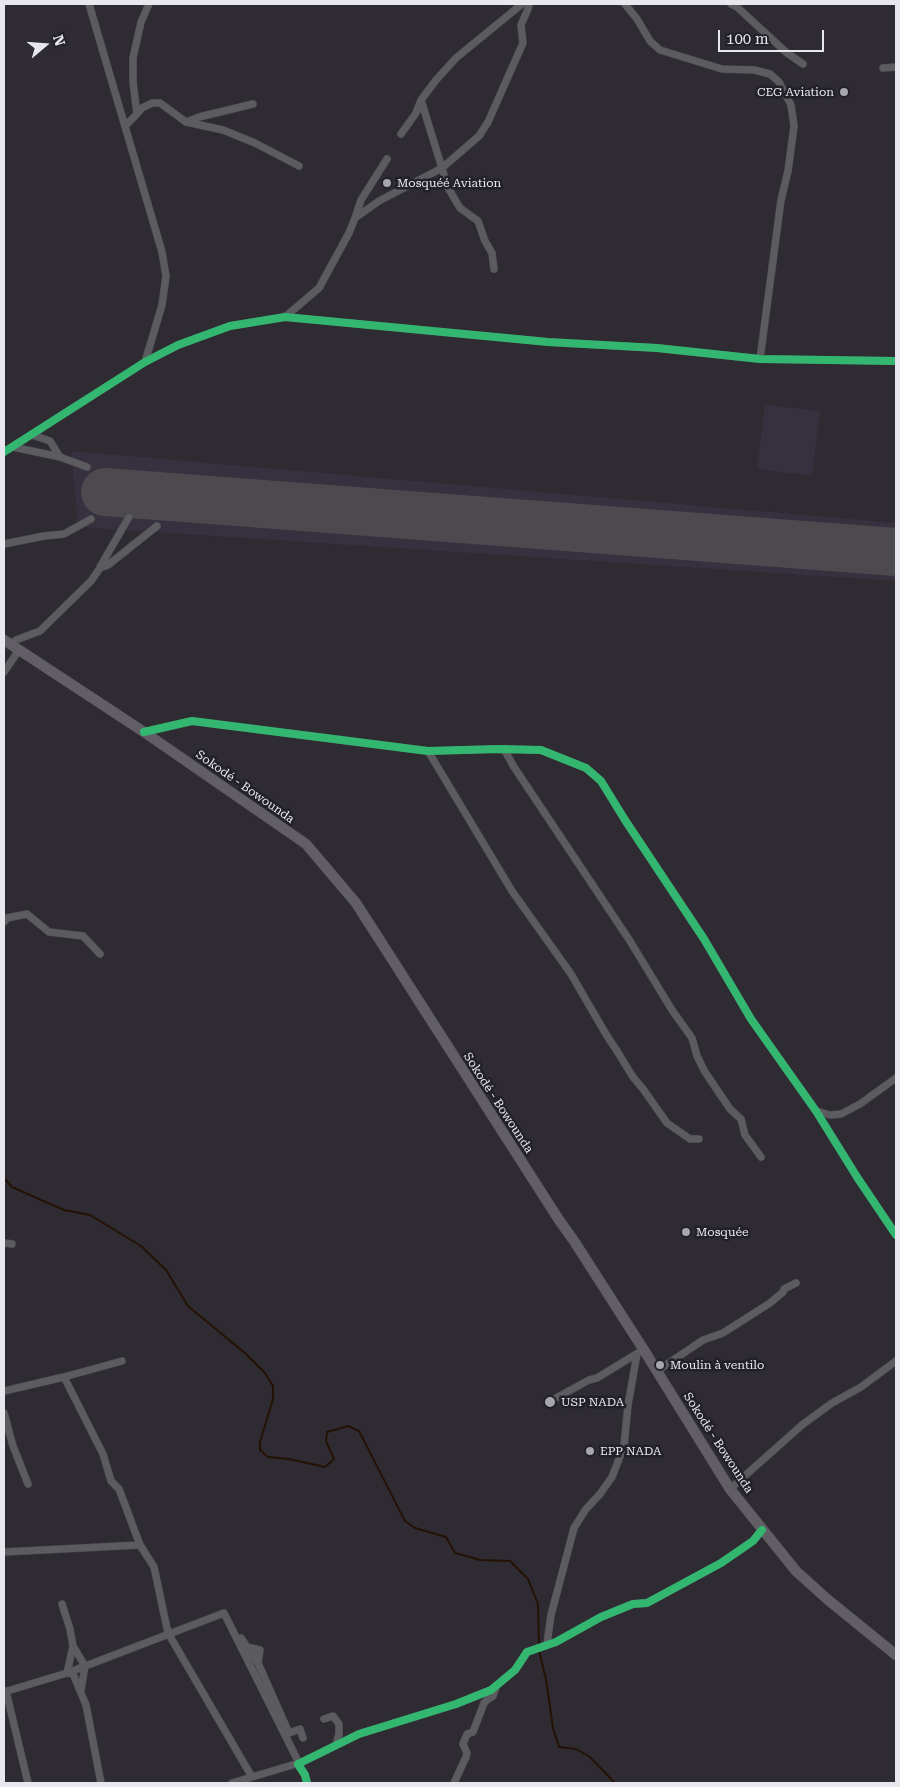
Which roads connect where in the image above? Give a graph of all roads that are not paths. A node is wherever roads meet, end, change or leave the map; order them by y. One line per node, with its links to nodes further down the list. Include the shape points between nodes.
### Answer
1 (89, 4): 14 (street)
2 (149, 4): 12 (street, via 141,22 133,58)
3 (522, 4): 10 (street, via 456,58)
4 (529, 4): 18 (street, via 521,25 524,43 488,122 479,136)
5 (625, 4): 22 (street, via 650,41 660,50 722,69 770,74 779,82 791,105 794,126)
6 (731, 4): 7 (street)
7 (803, 64)
8 (896, 66): 9 (street)
9 (883, 68)
10 (421, 100): 15 (street); 18 (street)
11 (253, 104): 13 (street)
12 (137, 114): 13 (street, via 152,103 160,103); 14 (street)
13 (186, 122): 17 (street, via 223,130)
14 (125, 126): 24 (street, via 166,276 162,305)
15 (401, 134)
16 (387, 159): 19 (street, via 361,200)
17 (299, 166)
18 (442, 168): 19 (street, via 379,201); 20 (street, via 453,198 460,208 478,221 492,253)
19 (355, 218): 21 (street, via 319,288)
20 (494, 269)
21 (286, 317): 22 (street); 24 (street, via 230,326 178,344)
22 (760, 359): 23 (street)
23 (896, 361)
24 (145, 362): 25 (street)
25 (32, 436): 26 (street); 28 (street, via 50,442)
26 (13, 447): 27 (street); 28 (street)
27 (4, 452)
28 (60, 456): 29 (street)
29 (86, 466)
30 (129, 517): 34 (street)
31 (91, 519): 33 (street, via 64,534)
32 (157, 526): 34 (street)
33 (4, 544)
34 (100, 568): 35 (street, via 40,631 16,640)
35 (12, 645): 36 (street); 37 (main road, Sokodé - Bowounda)
36 (4, 672)
37 (144, 732): 39 (street, via 192,721); 50 (main road, Sokodé - Bowounda, via 306,844 356,903 558,1220 574,1240)
38 (504, 749): 39 (street); 43 (street, via 541,750 586,768 601,780 751,1019); 45 (street, via 692,1038 705,1072 730,1109 741,1119 745,1134)
39 (428, 751): 44 (street, via 512,891 571,974 633,1077 667,1123 690,1139)
40 (4, 922): 41 (street, via 7,918 27,914 48,932 83,936)
41 (100, 954)
42 (896, 1078): 43 (street, via 841,1114)
43 (816, 1111): 46 (street)
44 (699, 1139)
45 (761, 1157)
46 (895, 1231)
47 (4, 1243): 48 (street)
48 (12, 1244)
49 (796, 1283): 53 (street, via 784,1289 770,1304 722,1333 703,1340)
50 (639, 1351): 53 (main road, Sokodé - Bowounda); 56 (street, via 597,1378); 66 (street, via 624,1446 612,1478 574,1528 550,1615)
51 (122, 1361): 54 (street)
52 (896, 1361): 59 (street, via 802,1425)
53 (657, 1371): 59 (main road, Sokodé - Bowounda)
54 (64, 1377): 55 (street); 61 (street, via 103,1454 111,1481 119,1489)
55 (4, 1390)
56 (556, 1398)
57 (4, 1413): 58 (street)
58 (28, 1484)
59 (730, 1489): 60 (main road, Sokodé - Bowounda)
60 (762, 1530): 66 (street, via 753,1541 721,1563 647,1603 633,1604 601,1617); 68 (main road, Sokodé - Bowounda, via 796,1572)
61 (140, 1545): 62 (street); 65 (street, via 154,1567)
62 (4, 1552)
63 (62, 1604): 67 (street)
64 (233, 1630): 65 (street, via 224,1613); 75 (street, via 258,1663 289,1733 300,1728); 77 (street)
65 (168, 1633): 69 (street); 78 (street)
66 (547, 1644): 71 (street, via 527,1652 515,1670)
67 (73, 1646): 69 (street); 70 (street)
68 (896, 1656)
69 (85, 1666): 70 (street); 72 (street)
70 (67, 1673): 72 (street, via 73,1674); 73 (street)
71 (497, 1686): 76 (street, via 456,1704 359,1734); 83 (street, via 493,1696 484,1703 473,1732 467,1734 463,1744 468,1753)
72 (80, 1691): 80 (street, via 86,1705)
73 (5, 1692): 79 (street)
74 (324, 1719): 76 (street, via 333,1716 339,1724)
75 (303, 1738)
76 (336, 1745): 77 (street)
77 (298, 1764): 78 (street); 82 (street)
78 (252, 1777): 81 (street)
79 (28, 1783)
80 (101, 1783)
81 (233, 1783)
82 (308, 1783)
83 (454, 1783)

